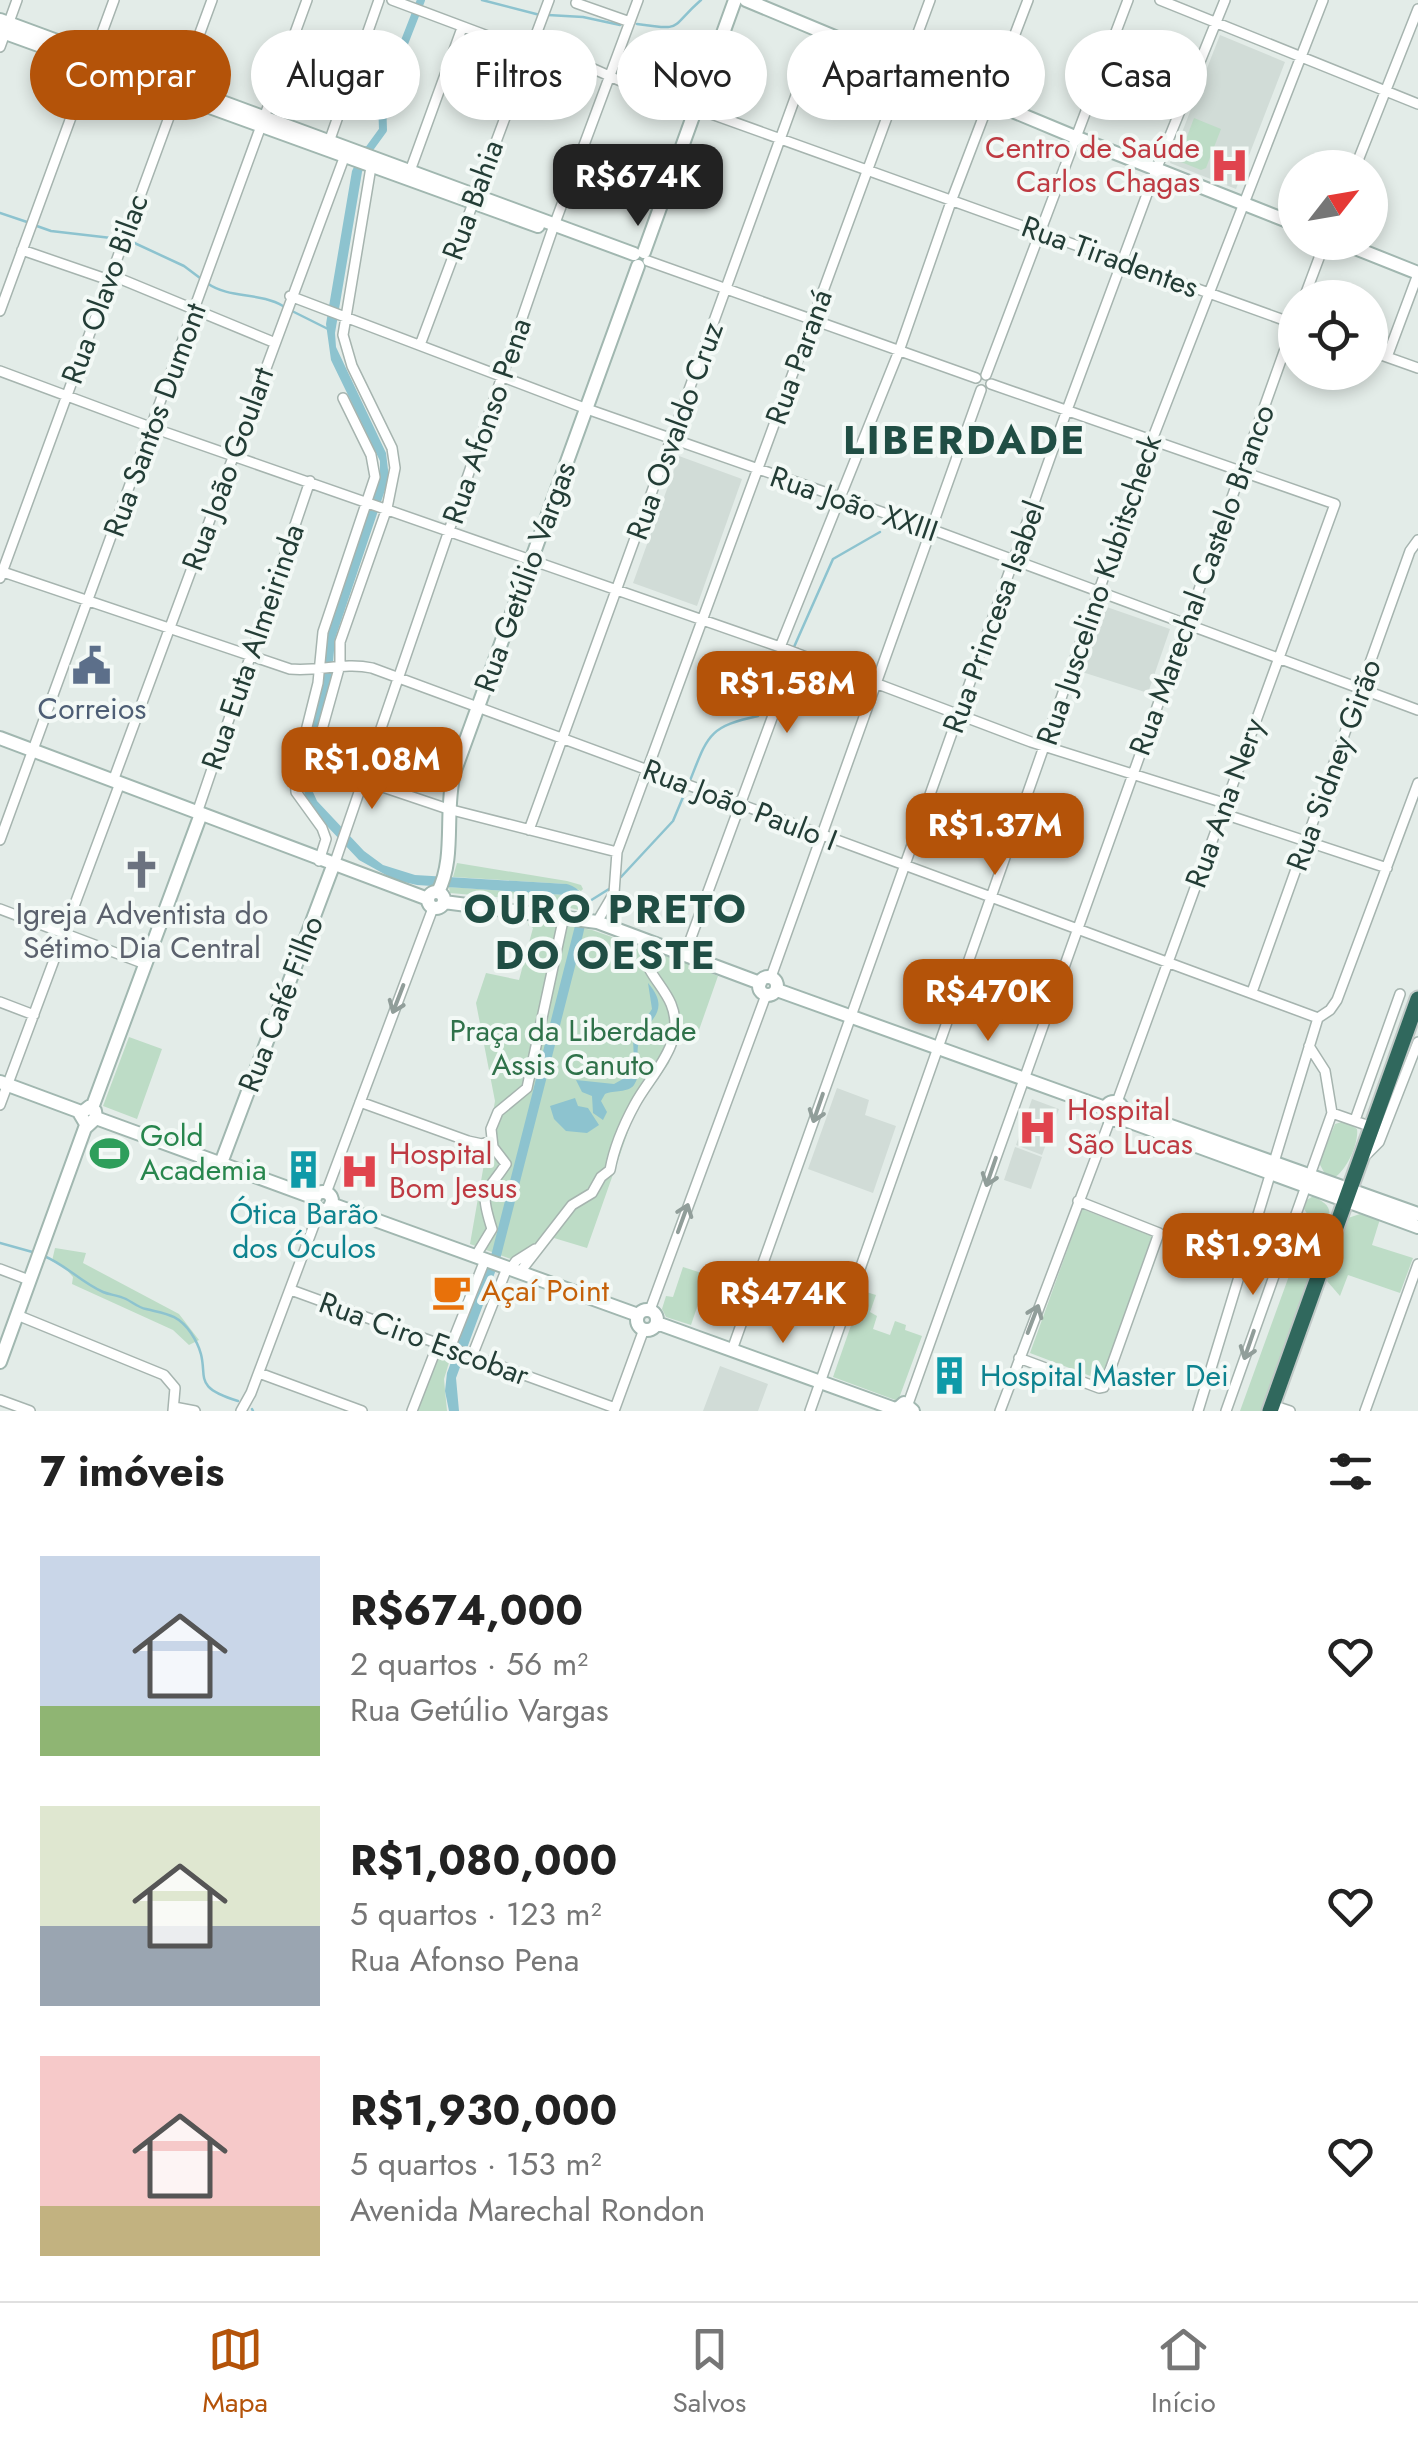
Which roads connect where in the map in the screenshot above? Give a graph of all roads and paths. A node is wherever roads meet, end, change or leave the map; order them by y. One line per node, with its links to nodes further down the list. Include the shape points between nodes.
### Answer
1 (17, 0): 30 (street)
2 (114, 0): 22 (street)
3 (212, 0): 23 (street, Rua Olavo Bilac)
4 (307, 0): 48 (street, Rua Santos Dumont)
5 (379, 0): 51 (street)
6 (392, 0): 21 (street, Rua Tiradentes)
7 (548, 0): 25 (street, Rua Bahia)
8 (638, 0): 19 (street, Rua Afonso Pena)
9 (734, 0): 26 (street, Rua Getúlio Vargas)
10 (746, 0): 27 (street)
11 (930, 0): 28 (street, Rua Paraná)
12 (1028, 0): 29 (street)
13 (1128, 0): 49 (street)
14 (1160, 0): 20 (street)
15 (1225, 0): 20 (street, Rua Princesa Isabel)
16 (1323, 0): 32 (street, Rua Juscelino Kubitscheck)
17 (576, 4): 19 (street)
18 (1418, 9): 36 (street)
19 (630, 22): 34 (street, Rua Afonso Pena)
20 (1216, 22): 32 (street); 55 (street, Rua Princesa Isabel)
21 (462, 28): 24 (street, Rua Tiradentes); 56 (street)
22 (102, 30)
23 (201, 30)
24 (469, 30)
25 (537, 30)
26 (724, 30)
27 (814, 30)
28 (918, 30)
29 (1016, 30)
30 (3, 31): 31 (street)
31 (30, 40)
32 (1300, 57): 36 (street); 59 (street, Rua Juscelino Kubitscheck)
33 (597, 70): 34 (street, Rua Tiradentes)
34 (611, 76): 35 (street, Rua Tiradentes); 61 (street, Rua Afonso Pena)
35 (617, 78)
36 (1386, 91): 37 (street); 52 (street)
37 (1418, 104)
38 (231, 111): 48 (street)
39 (787, 118): 50 (street, Rua Osvaldo Cruz)
40 (69, 120): 63 (street)
41 (168, 120): 68 (street, Rua Olavo Bilac)
42 (503, 120): 57 (street, Rua Bahia)
43 (692, 120): 64 (street, Rua Getúlio Vargas)
44 (726, 120): 50 (street, Rua Tiradentes)
45 (883, 120): 54 (street, Rua Paraná)
46 (981, 120): 58 (street)
47 (1034, 120): 49 (street)
48 (264, 123): 51 (street); 53 (street); 72 (street, Rua Santos Dumont)
49 (1075, 137): 55 (street); 62 (street)
50 (779, 139): 54 (street, Rua Tiradentes); 69 (street, Rua Osvaldo Cruz)
51 (329, 142): 53 (street)
52 (1362, 150)
53 (361, 160): 56 (street); 57 (street); 71 (street, Rua João Goulart); 74 (street)
54 (865, 170): 58 (street, Rua Tiradentes); 76 (street, Rua Paraná)
55 (1156, 170): 59 (street); 66 (street, Rua Princesa Isabel)
56 (410, 171): 57 (street)
57 (473, 199): 61 (street); 78 (street, Rua Bahia)
58 (952, 200): 62 (street, Rua Tiradentes); 79 (street)
59 (1242, 203): 60 (street); 70 (street, Rua Juscelino Kubitscheck)
60 (1278, 217)
61 (554, 227): 64 (street); 85 (street, Rua Afonso Pena)
62 (1038, 231): 66 (street, Rua Tiradentes); 86 (street)
63 (22, 250): 68 (street); 73 (street)
64 (639, 258): 69 (street); 89 (street, Rua Getúlio Vargas)
65 (1384, 260): 67 (street)
66 (1122, 262): 70 (street, Rua Tiradentes); 90 (street, Rua Princesa Isabel)
67 (1418, 274): 80 (street)
68 (110, 278): 72 (street); 87 (street, Rua Olavo Bilac)
69 (725, 288): 76 (street); 92 (street, Rua Osvaldo Cruz)
70 (1207, 293): 75 (street, Rua Tiradentes); 93 (street, Rua Juscelino Kubitscheck)
71 (287, 304): 74 (street, Rua João XXIII); 77 (street, Rua João Goulart)
72 (196, 308): 77 (street); 91 (street, Rua Santos Dumont)
73 (0, 311)
74 (341, 317): 78 (street, Rua João XXIII); 99 (street, via 347,354 394,454 394,477)
75 (1278, 317)
76 (814, 320): 79 (street); 95 (street, Rua Paraná)
77 (273, 342): 94 (street, Rua João Goulart)
78 (420, 346): 85 (street, Rua João XXIII)
79 (900, 351): 86 (street); 98 (street)
80 (1388, 354)
81 (1388, 357): 83 (street)
82 (1278, 368): 96 (street, Rua Marechal Castelo Branco)
83 (1418, 368)
84 (0, 371): 87 (street)
85 (504, 377): 89 (street, Rua João XXIII); 100 (street, Rua Afonso Pena)
86 (984, 379): 90 (street); 101 (street, via 976,387 981,390)
87 (66, 396): 91 (street); 105 (street, Rua Olavo Bilac)
88 (344, 398): 99 (street, via 374,463)
89 (588, 409): 92 (street, Rua João XXIII); 103 (street, Rua Getúlio Vargas)
90 (1067, 410): 93 (street); 104 (street, Rua Princesa Isabel)
91 (152, 428): 94 (street); 108 (street, Rua Santos Dumont)
92 (672, 439): 95 (street, Rua João XXIII); 106 (street, Rua Osvaldo Cruz)
93 (1152, 440): 96 (street); 107 (street, Rua Juscelino Kubitscheck)
94 (233, 454): 97 (street); 111 (street, Rua João Goulart)
95 (758, 470): 98 (street, Rua João XXIII); 109 (street, Rua Paraná)
96 (1240, 470): 110 (street, Rua Marechal Castelo Branco); 114 (street, Rua Ana Nery, via 1335,504)
97 (310, 481): 99 (street); 115 (street, Rua Euta Almeirinda)
98 (842, 500): 101 (street, Rua João XXIII); 112 (street)
99 (377, 504): 100 (street); 116 (street); 116 (street, via 324,632)
100 (449, 530): 103 (street); 117 (street, Rua Afonso Pena)
101 (933, 530): 104 (street, Rua João XXIII); 118 (street)
102 (1418, 540): 119 (street, Rua Sidney Girão)
103 (530, 560): 106 (street); 120 (street, Rua Getúlio Vargas)
104 (1015, 561): 107 (street, Rua João XXIII); 122 (street, Rua Princesa Isabel)
105 (1, 574): 108 (street, Rua João Paulo I)
106 (618, 590): 109 (street); 124 (street, Rua Osvaldo Cruz)
107 (1098, 591): 110 (street, Rua João XXIII); 125 (street, Rua Juscelino Kubitscheck)
108 (88, 602): 111 (street, Rua João Paulo I); 126 (street, Rua Santos Dumont)
109 (704, 620): 112 (street); 128 (street, Rua Paraná)
110 (1185, 622): 114 (street, Rua João XXIII); 129 (street, Rua Marechal Castelo Branco)
111 (170, 630): 115 (street, Rua João Paulo I); 131 (street, Rua João Goulart)
112 (780, 647): 113 (street)
113 (796, 653): 118 (street); 133 (street)
114 (1279, 656): 119 (street, Rua João XXIII); 134 (street, Rua Ana Nery)
115 (248, 657): 116 (street, Rua João Paulo I, via 290,670); 136 (street, Rua Euta Almeirinda)
116 (329, 667): 117 (street, Rua João Paulo I, via 366,666); 127 (street); 143 (street, via 294,775 296,792 326,839)
117 (398, 677): 120 (street, Rua João Paulo I); 130 (street, Rua Afonso Pena)
118 (879, 684): 122 (street); 138 (street)
119 (1363, 688): 121 (street, Rua João XXIII); 140 (street, Rua Sidney Girão)
120 (478, 708): 124 (street, Rua João Paulo I); 135 (street, Rua Getúlio Vargas)
121 (1418, 710)
122 (959, 714): 125 (street); 145 (street, Rua Princesa Isabel)
123 (0, 738): 126 (street)
124 (563, 739): 128 (street, Rua João Paulo I); 137 (street, Rua Osvaldo Cruz)
125 (1044, 746): 129 (street); 148 (street, Rua Juscelino Kubitscheck)
126 (32, 750): 131 (street); 139 (street, Rua Santos Dumont)
127 (311, 769)
128 (649, 770): 133 (street, Rua João Paulo I); 142 (street, Rua Paraná)
129 (1132, 774): 134 (street); 151 (street, Rua Marechal Castelo Branco)
130 (362, 780): 135 (street); 141 (street, Rua Afonso Pena)
131 (117, 782): 136 (street); 152 (street, Rua João Goulart)
132 (1418, 783): 146 (street)
133 (742, 806): 138 (street, Rua João Paulo I); 154 (street)
134 (1222, 808): 140 (street); 155 (street, Rua Ana Nery)
135 (448, 809): 137 (street); 147 (street, Rua Getúlio Vargas)
136 (199, 813): 143 (street); 156 (street)
137 (529, 830): 142 (street)
138 (822, 837): 145 (street, Rua João Paulo I); 157 (street)
139 (0, 840)
140 (1307, 842): 146 (street); 158 (street, Rua Sidney Girão)
141 (342, 844): 144 (street, Rua Café Filho)
142 (617, 852): 150 (street, Rua Paraná, via 614,893)
143 (319, 861): 144 (street)
144 (333, 866): 147 (street); 179 (street, Rua Café Filho)
145 (904, 866): 148 (street, Rua João Paulo I); 163 (street, Rua Princesa Isabel)
146 (1387, 868): 164 (street, via 1337,1000)
147 (438, 894): 150 (street); 171 (street, Rua Getúlio Vargas, one-way to 171)
148 (992, 898): 151 (street, Rua João Paulo I); 167 (street, Rua Juscelino Kubitscheck)
149 (0, 910): 152 (street)
150 (581, 919): 153 (street); 178 (street, Rua Paraná, via 527,1088 497,1114)
151 (1076, 928): 155 (street, Rua João Paulo I); 169 (street, Rua Marechal Castelo Branco)
152 (65, 933): 156 (street); 162 (street, Rua João Goulart)
153 (656, 942): 154 (street); 189 (street, via 650,970 674,1019 665,1060 635,1103 610,1170 592,1193 572,1205 540,1246)
154 (686, 954): 157 (street)
155 (1166, 962): 158 (street, Rua João Paulo I); 173 (street, Rua Ana Nery)
156 (145, 964): 175 (street)
157 (768, 986): 163 (street); 194 (street, one-way to 157)
158 (1252, 992): 164 (street, Rua João Paulo I)
159 (1400, 994): 176 (street)
160 (1418, 998): 177 (highway)
161 (0, 1002): 162 (street)
162 (34, 1015): 170 (street, Rua João Goulart)
163 (850, 1016): 167 (street); 197 (street, Rua Princesa Isabel, one-way to 197)
164 (1318, 1018): 166 (street)
165 (1418, 1042): 168 (street)
166 (1309, 1046): 174 (street, via 1325,1071); 181 (street)
167 (939, 1049): 169 (street); 202 (street, Rua Juscelino Kubitscheck)
168 (1413, 1068): 180 (street, via 1379,1142)
169 (1022, 1080): 173 (street); 206 (street, Rua Marechal Castelo Branco, one-way to 206)
170 (4, 1083): 172 (street, Rua João Goulart); 175 (street)
171 (360, 1102): 178 (street, via 468,1141); 184 (street, Rua Getúlio Vargas)
172 (0, 1105)
173 (1115, 1112): 181 (street); 185 (street, Rua Ana Nery)
174 (1332, 1113): 176 (street); 182 (street)
175 (89, 1115): 179 (street); 191 (street)
176 (1355, 1120): 177 (street)
177 (1372, 1126): 180 (highway)
178 (490, 1141): 189 (street, via 506,1164 486,1188)
179 (221, 1163): 184 (street)
180 (1359, 1163): 183 (highway)
181 (1273, 1169): 182 (street); 215 (street)
182 (1307, 1181): 183 (street); 216 (street, one-way to 216)
183 (1347, 1196): 186 (street); 187 (street); 204 (highway)
184 (323, 1201): 189 (street); 192 (street, Rua Getúlio Vargas)
185 (1078, 1201): 199 (street, Rua Ana Nery, one-way to 185); 199 (street, via 1159,1233 1104,1386)
186 (1418, 1214)
187 (1418, 1226)
188 (1418, 1264): 218 (street)
189 (498, 1265): 194 (street); 196 (street); 198 (street)
190 (0, 1270): 191 (street)
191 (30, 1280): 193 (street)
192 (290, 1290): 195 (street, Rua Ciro Escobar); 201 (street, Rua Getúlio Vargas)
193 (18, 1315): 200 (street); 205 (street, via 164,1375 174,1388)
194 (647, 1319): 197 (street); 207 (street)
195 (438, 1344): 196 (street, Rua Ciro Escobar); 212 (street)
196 (452, 1349): 198 (street, Rua Ciro Escobar)
197 (732, 1350): 202 (street)
198 (470, 1355): 207 (street, Rua Ciro Escobar)
199 (1019, 1358): 214 (street, Rua Ana Nery)
200 (0, 1362)
201 (259, 1373): 210 (street, Rua Getúlio Vargas); 211 (street)
202 (821, 1382): 206 (street); 213 (street, Rua Juscelino Kubitscheck)
203 (0, 1400): 208 (street)
204 (1271, 1408): 217 (street)
205 (174, 1409): 209 (street)
206 (903, 1409)
207 (614, 1410)
208 (30, 1411)
209 (195, 1411)
210 (241, 1411)
211 (362, 1411)
212 (412, 1411)
213 (810, 1411)
214 (1000, 1411)
215 (1198, 1411)
216 (1226, 1411)
217 (1290, 1411)
218 (1365, 1411)

